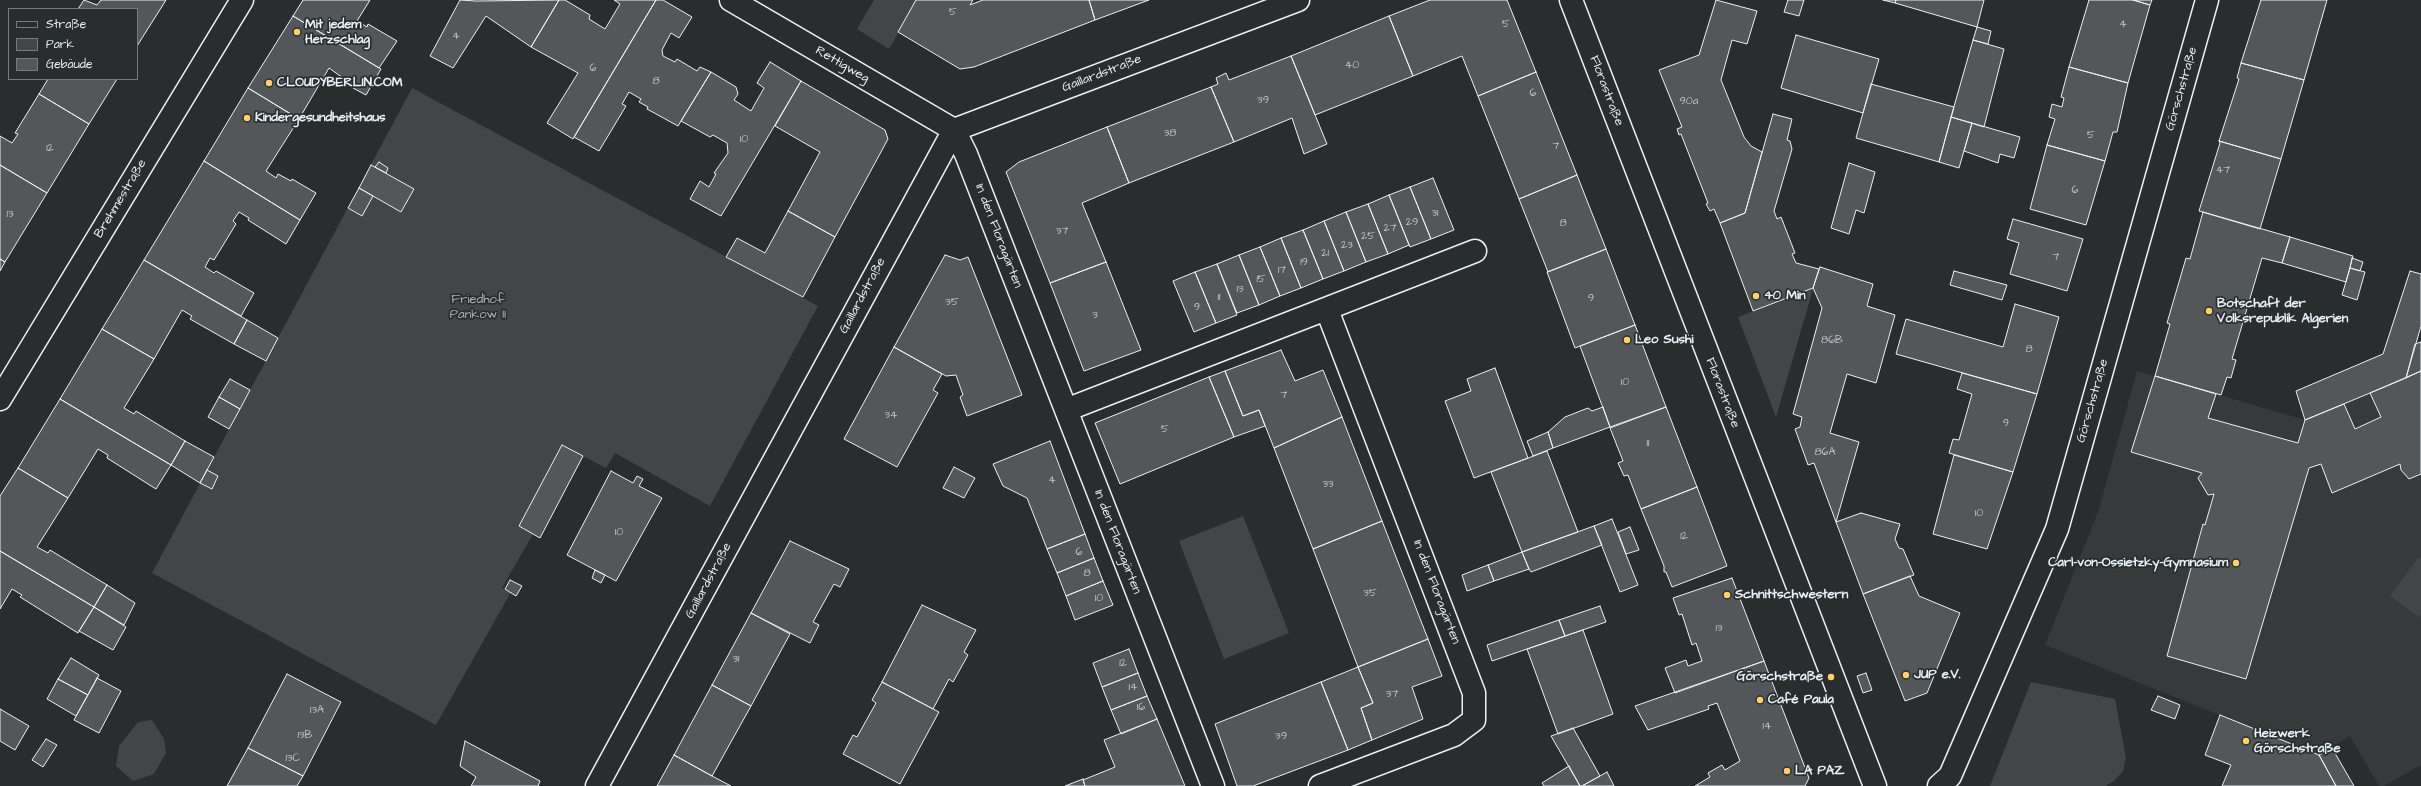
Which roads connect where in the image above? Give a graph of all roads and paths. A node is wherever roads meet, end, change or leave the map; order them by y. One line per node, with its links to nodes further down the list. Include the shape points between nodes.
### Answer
1 (242, 0): 9 (street, Brehmestraße)
2 (731, 0): 6 (street, Rettigweg)
3 (1298, 0): 6 (street, Gaillardstraße)
4 (1571, 0): 14 (street, Florastraße)
5 (2207, 0): 15 (street, Görschstraße, via 2057,529 1950,776)
6 (954, 130): 10 (street, In den Floragärten, via 966,154); 11 (street, Gaillardstraße)
7 (1475, 251): 8 (street)
8 (1327, 310): 10 (street); 13 (street, In den Floragärten, via 1474,693 1474,720 1454,735)
9 (0, 399)
10 (1066, 410): 12 (street, In den Floragärten)
11 (597, 786)
12 (1213, 786)
13 (1320, 786)
14 (1875, 786)
15 (1939, 786)

